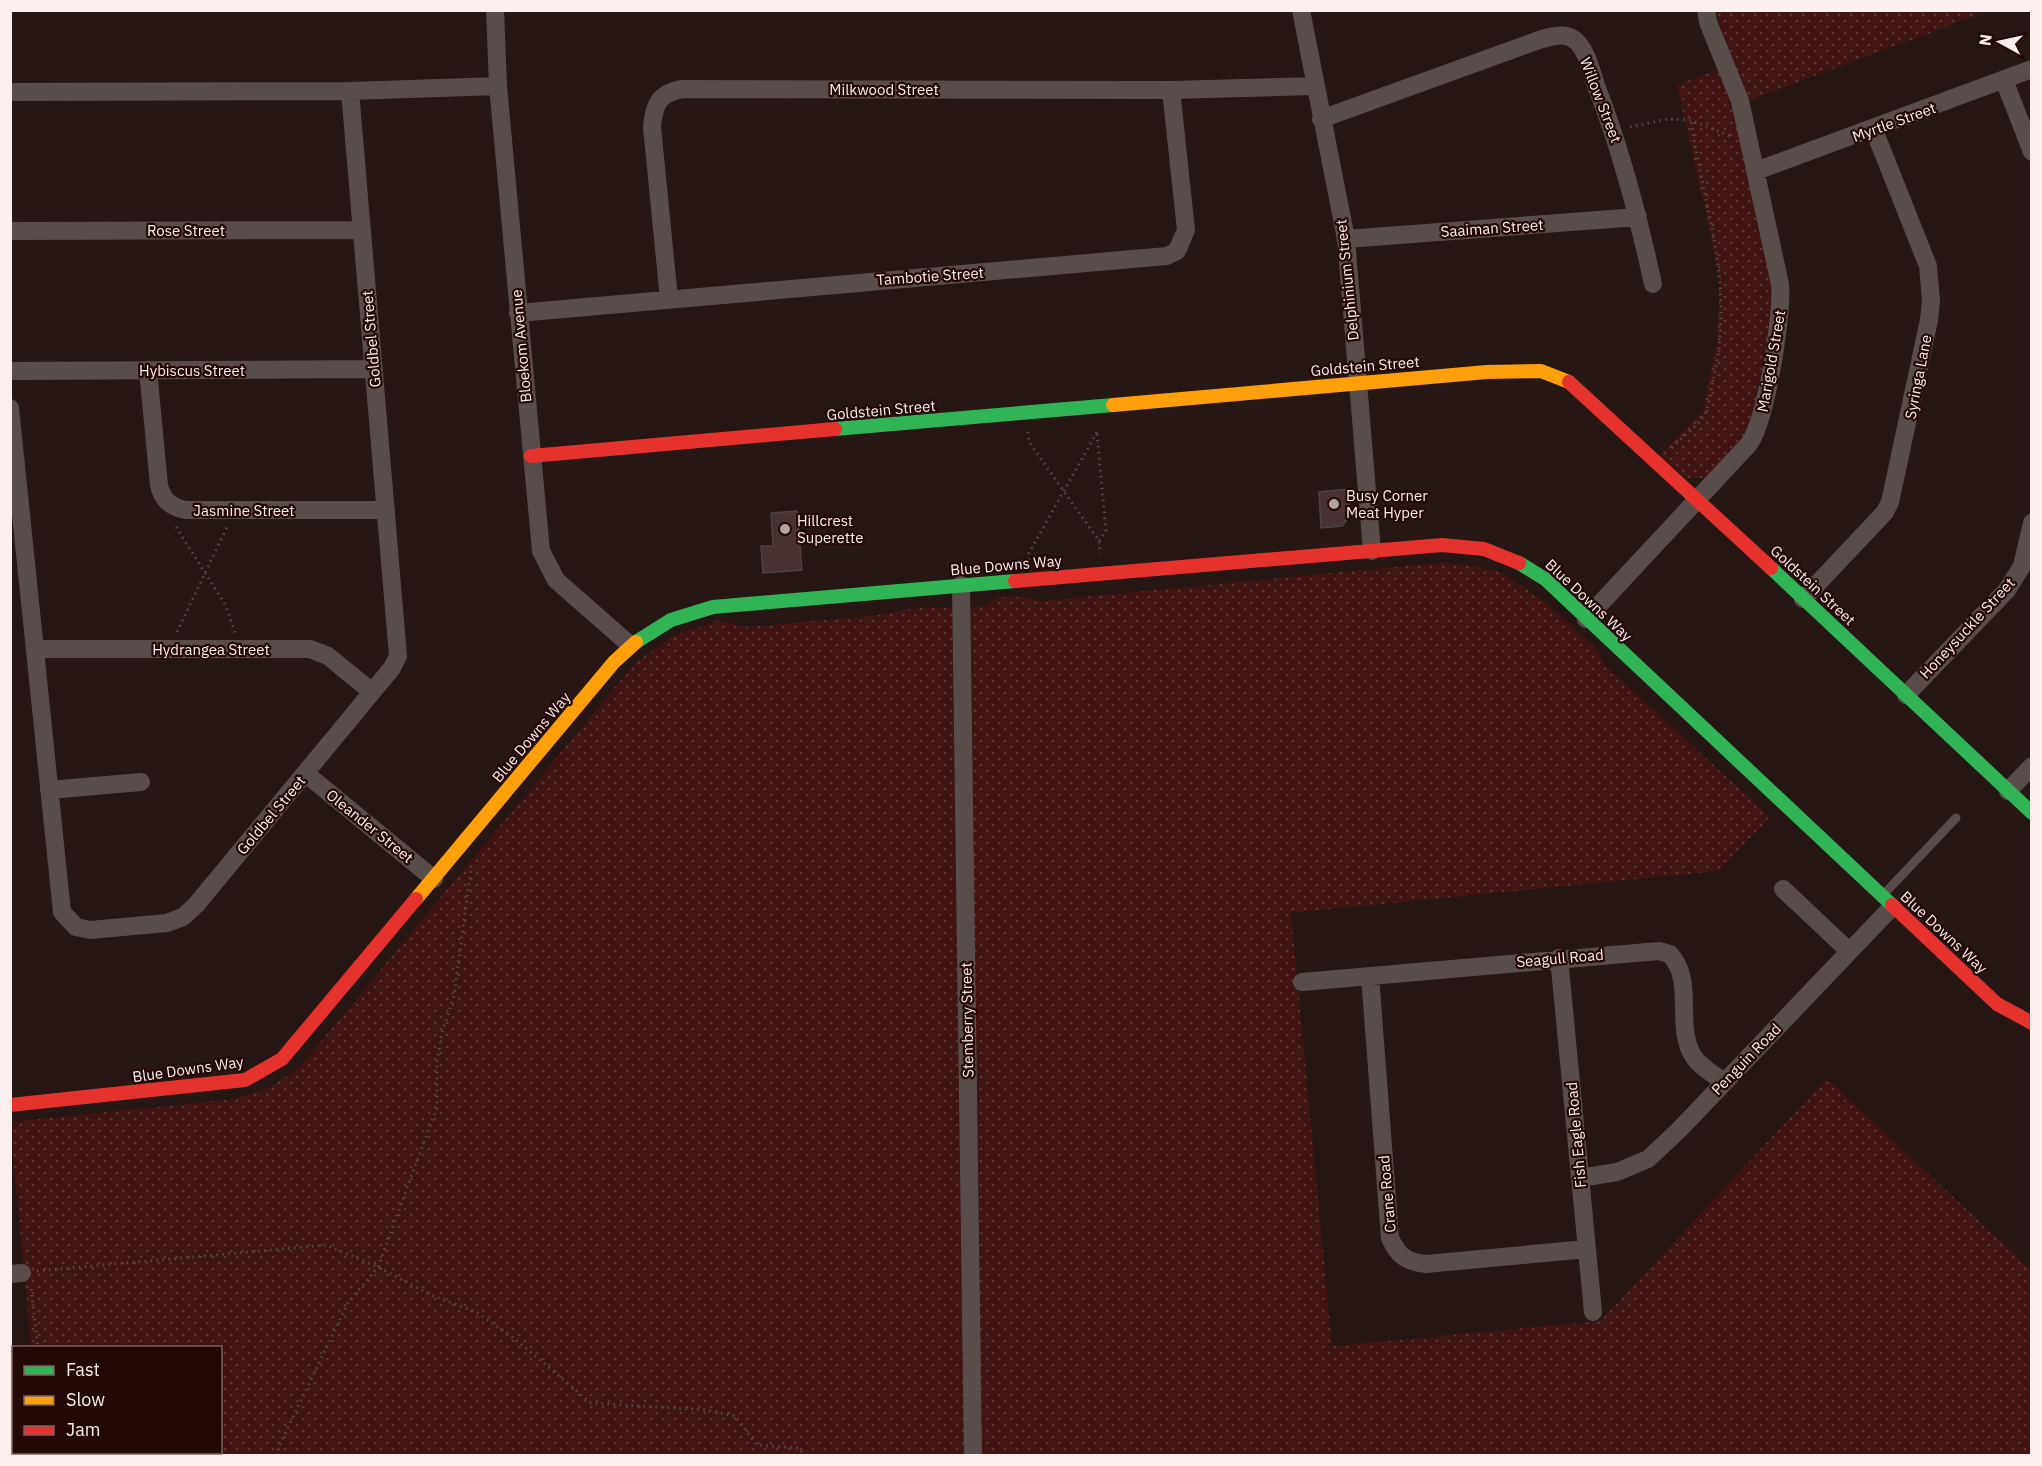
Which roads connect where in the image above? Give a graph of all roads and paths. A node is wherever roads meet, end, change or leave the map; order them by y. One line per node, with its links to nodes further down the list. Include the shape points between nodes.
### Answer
1 (495, 10): 6 (street, Bloekom Avenue)
2 (1301, 10): 7 (street, Delphinium Street)
3 (1706, 10): 15 (street, Marigold Street, via 1740,100)
4 (2031, 69): 5 (street, Myrtle Street)
5 (2004, 80): 13 (street, Myrtle Street); 16 (street)
6 (498, 86): 9 (street); 24 (street, Bloekom Avenue)
7 (1315, 86): 8 (street, Milkwood Street); 11 (street, Delphinium Street)
8 (1171, 90): 23 (street, Tambotie Street, via 1186,230 1177,251 1167,256); 23 (street, Milkwood Street, via 662,95 654,109 652,127)
9 (350, 91): 10 (street); 19 (street, Goldbel Street)
10 (10, 92)
11 (1321, 119): 14 (street, Willow Street, via 1559,35 1577,42 1587,59); 21 (street, Delphinium Street)
12 (1691, 120): 14 (path, via 1648,122); 15 (path, via 1725,135); 34 (path, via 1701,185 1717,246 1722,286 1720,350 1706,413)
13 (1874, 129): 17 (street, Myrtle Street); 48 (street, Syringa Lane, via 1928,266 1929,320 1890,502)
14 (1614, 133): 18 (street, Willow Street)
15 (1748, 136): 17 (street, Marigold Street)
16 (2031, 152)
17 (1756, 171): 36 (street, Marigold Street, via 1780,285 1780,314 1756,431 1749,444)
18 (1638, 217): 21 (street, Saaiman Street); 22 (street, Willow Street)
19 (362, 230): 20 (street, Rose Street); 25 (street, Goldbel Street)
20 (10, 231)
21 (1346, 239): 28 (street, Delphinium Street)
22 (1653, 284)
23 (669, 299): 24 (street, Tambotie Street)
24 (518, 313): 33 (street, Bloekom Avenue)
25 (374, 369): 26 (street, Hybiscus Street); 39 (street, Goldbel Street)
26 (148, 370): 27 (street, Hybiscus Street); 37 (street, Jasmine Street, via 160,491 166,501)
27 (10, 371)
28 (1357, 383): 29 (street, Goldstein Street); 34 (street, Goldstein Street, via 1487,372 1552,373 1566,380); 42 (street, Delphinium Street)
29 (1094, 407): 31 (street, Goldstein Street); 32 (path)
30 (10, 408): 43 (street, Goldbel Street)
31 (1027, 413): 33 (street, Goldstein Street); 35 (path, via 1029,442)
32 (1097, 432): 35 (path); 41 (path, via 1106,531)
33 (531, 456): 50 (street, Bloekom Avenue, via 540,540 550,571)
34 (1659, 464): 36 (street, Goldstein Street)
35 (1064, 492): 41 (path); 45 (path, via 1029,553)
36 (1697, 499): 48 (street, Goldstein Street); 49 (street, Marigold Street)
37 (180, 509): 38 (street, Jasmine Street); 46 (path, via 176,527)
38 (237, 509): 39 (street, Jasmine Street); 46 (path)
39 (386, 510): 54 (street, Goldbel Street, via 399,648 396,663)
40 (2031, 523): 55 (street, Honeysuckle Street, via 2022,566 2007,590)
41 (1099, 541): 44 (path)
42 (1372, 552): 47 (street, Blue Downs Way); 49 (street, Blue Downs Way, via 1442,544 1485,548 1526,565)
43 (19, 555): 51 (street, Goldbel Street)
44 (1100, 561)
45 (1029, 568)
46 (205, 575): 52 (path); 53 (path, via 226,606)
47 (961, 585): 50 (street, Blue Downs Way, via 713,607 668,621); 82 (street, Stemberry Street)
48 (1803, 599): 55 (street, Goldstein Street)
49 (1586, 619): 66 (street, Blue Downs Way)
50 (630, 645): 64 (street, Blue Downs Way)
51 (36, 649): 52 (street, Hydrangea Street); 59 (street, Goldbel Street)
52 (167, 649): 53 (street, Hydrangea Street)
53 (240, 649): 54 (street, Hydrangea Street, via 317,650)
54 (372, 692): 57 (street, Goldbel Street)
55 (1906, 695): 60 (street, Goldstein Street)
56 (2031, 766): 60 (street)
57 (305, 773): 59 (street, Goldbel Street, via 190,912 167,923 90,930 76,927 62,912); 64 (street, Oleander Street)
58 (141, 782): 59 (street)
59 (49, 790)
60 (2008, 791): 61 (street, Goldstein Street)
61 (2031, 813)
62 (1956, 818): 66 (lane)
63 (472, 863): 76 (path, via 454,996 437,1062 437,1107)
64 (434, 879): 73 (street, Blue Downs Way, via 282,1059 265,1071 245,1080 189,1088)
65 (1783, 889): 67 (street)
66 (1886, 902): 67 (street, Penguin Road); 71 (street, Blue Downs Way, via 1997,1004)
67 (1849, 951): 72 (street, Penguin Road)
68 (1559, 958): 69 (street, Seagull Road); 72 (street, Seagull Road, via 1648,950 1670,954 1682,974 1692,1055); 74 (street, Fish Eagle Road)
69 (1370, 976): 70 (street, Seagull Road); 75 (street, Crane Road, via 1390,1238 1395,1250 1404,1259 1426,1264)
70 (1302, 982)
71 (2031, 1023)
72 (1724, 1082): 74 (street, Penguin Road, via 1648,1159 1617,1172)
73 (10, 1105)
74 (1580, 1178): 75 (street, Fish Eagle Road)
75 (1587, 1249): 78 (street, Fish Eagle Road)
76 (378, 1267): 77 (path, via 326,1245); 80 (path, via 348,1303); 81 (path, via 431,1295 476,1312 591,1403 706,1410 735,1416 757,1445 798,1448)
77 (16, 1273): 79 (path, via 33,1293)
78 (1593, 1312)
79 (38, 1346)
80 (277, 1455)
81 (806, 1455)
82 (973, 1455)

